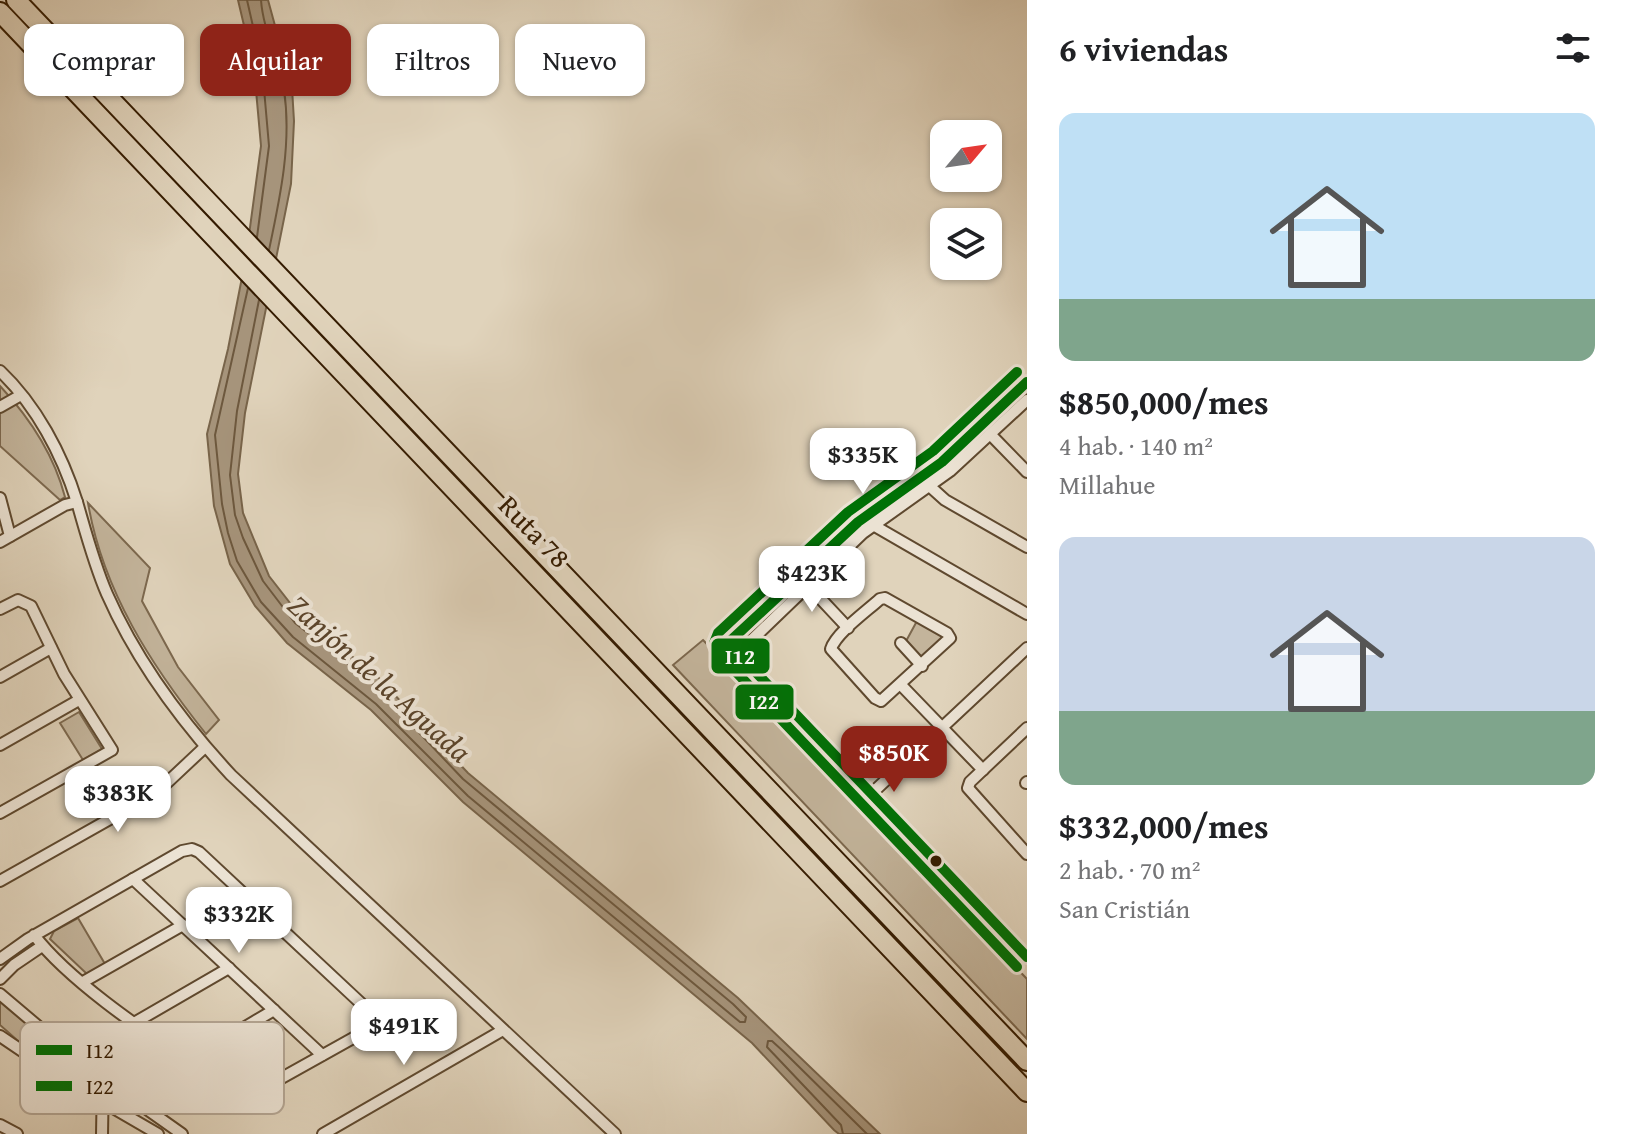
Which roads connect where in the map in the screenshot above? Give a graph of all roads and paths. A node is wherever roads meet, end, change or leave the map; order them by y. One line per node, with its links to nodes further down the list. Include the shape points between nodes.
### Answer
1 (16, 0): 57 (highway, Ruta 78)
2 (0, 12): 59 (highway, Ruta 78)
3 (0, 371): 5 (street)
4 (1027, 382): 10 (street)
5 (21, 395): 7 (street); 13 (street, via 54,446)
6 (1027, 400): 8 (street)
7 (0, 407)
8 (990, 434): 9 (street); 11 (street)
9 (1027, 472)
10 (922, 477): 11 (street); 17 (street, via 858,522)
11 (929, 487): 14 (street); 16 (street)
12 (0, 498): 15 (street)
13 (77, 502): 15 (street); 32 (street, via 98,572 128,635)
14 (873, 525): 17 (street); 19 (street)
15 (5, 539)
16 (1027, 547)
17 (804, 581): 20 (street); 24 (street); 24 (street, via 724,639)
18 (0, 609): 22 (street, via 18,600 28,603)
19 (1027, 614)
20 (848, 628): 25 (street, via 880,599 887,599 950,636); 27 (street, via 832,645 832,653 877,700 885,700)
21 (901, 643): 25 (street)
22 (51, 648): 26 (street); 28 (street)
23 (1027, 648): 29 (street)
24 (738, 653): 34 (street)
25 (922, 666): 27 (street)
26 (0, 677)
27 (901, 685): 29 (street)
28 (79, 700): 31 (street); 35 (street, via 112,750)
29 (942, 727): 33 (street); 34 (street)
30 (1027, 728): 33 (street)
31 (0, 745)
32 (205, 747): 38 (street, via 156,793); 53 (street)
33 (983, 770): 36 (street, via 970,782 969,791)
34 (871, 794): 42 (street)
35 (0, 813)
36 (1027, 854)
37 (133, 879): 39 (street); 40 (street); 56 (street, via 185,849 199,852 367,1009 371,1022 364,1032)
38 (0, 881)
39 (183, 925): 44 (street); 46 (street)
40 (34, 935): 41 (street); 43 (street)
41 (42, 946): 45 (street); 46 (street)
42 (1027, 957)
43 (0, 959)
44 (229, 968): 48 (street); 51 (street)
45 (0, 979)
46 (83, 982): 50 (street)
47 (0, 994): 49 (street)
48 (274, 1010): 52 (street); 56 (street)
49 (32, 1022)
50 (133, 1022)
51 (136, 1022)
52 (254, 1022)
53 (503, 1030): 68 (street); 69 (street)
54 (0, 1036): 55 (street)
55 (20, 1050)
56 (322, 1055): 58 (street)
57 (1027, 1061)
58 (284, 1076)
59 (1027, 1092)
60 (101, 1114): 65 (street)
61 (123, 1114): 66 (street)
62 (153, 1114): 67 (street)
63 (0, 1125): 64 (street)
64 (17, 1134)
65 (102, 1134)
66 (158, 1134)
67 (182, 1134)
68 (323, 1134)
69 (615, 1134)

